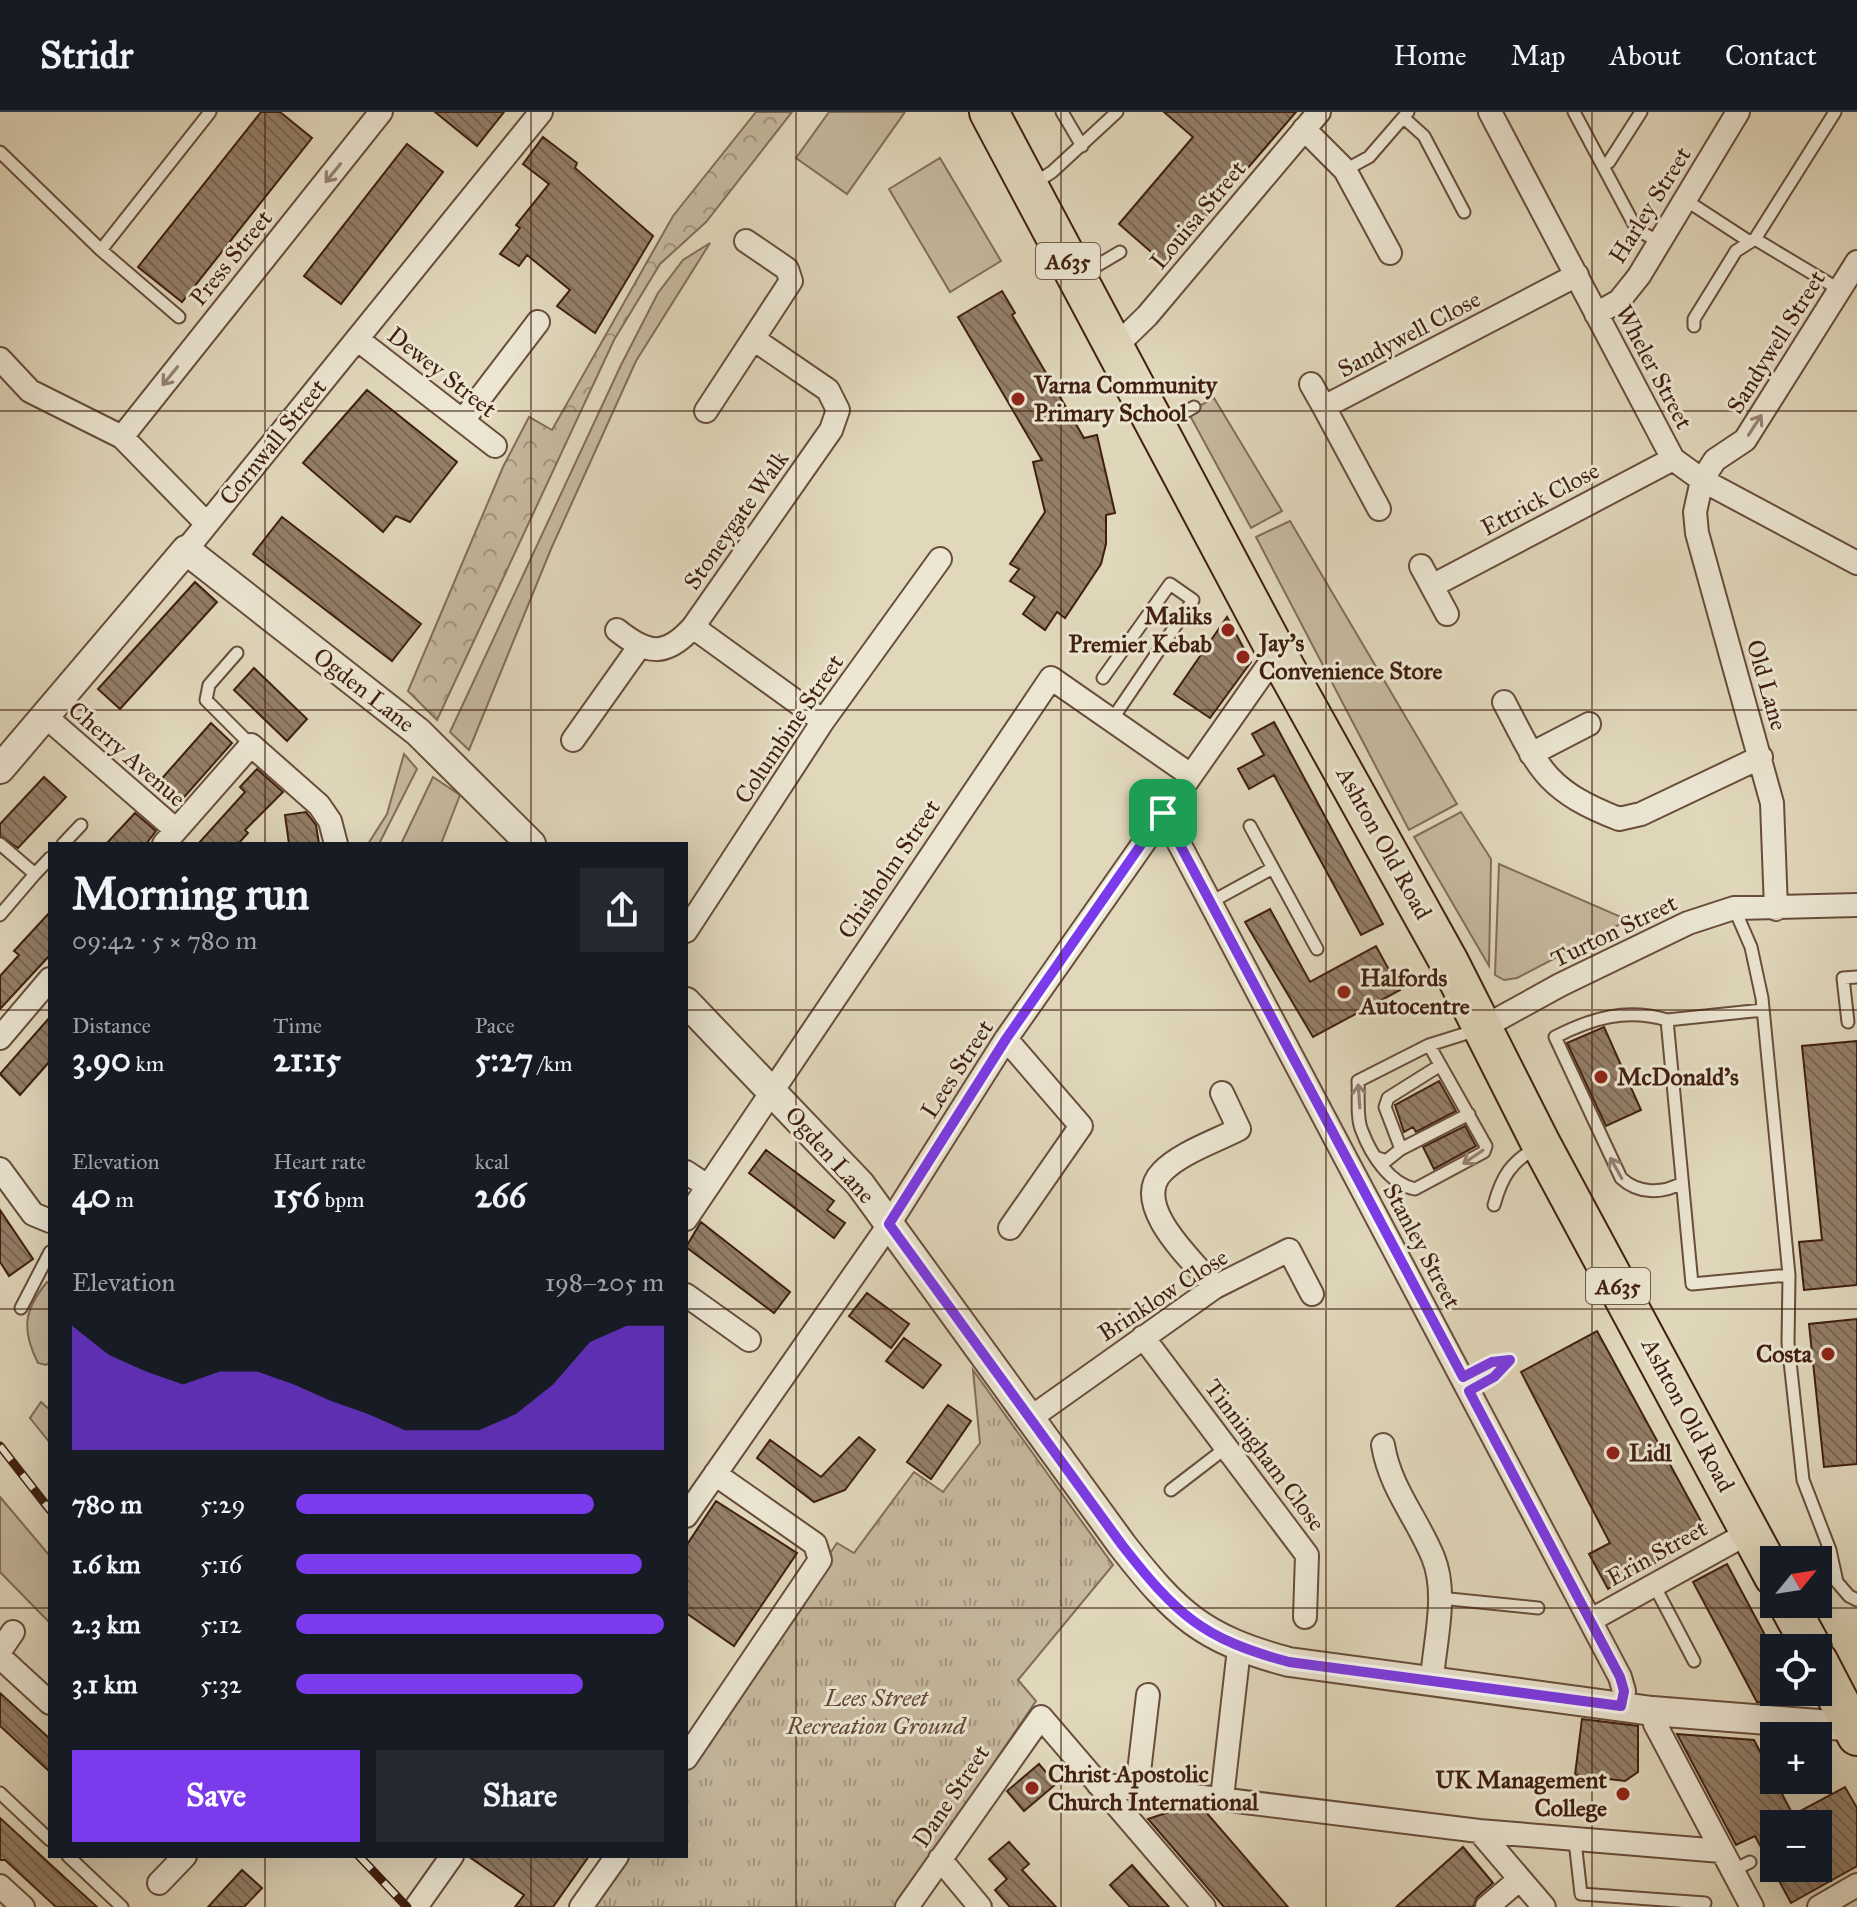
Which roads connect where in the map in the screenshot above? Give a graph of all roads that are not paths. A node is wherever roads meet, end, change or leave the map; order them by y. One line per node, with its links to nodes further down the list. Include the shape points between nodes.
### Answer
1 (210, 112): 24 (lane)
2 (381, 112): 45 (street, Press Street, one-way to 45)
3 (541, 112): 35 (street, Cornwall Street)
4 (989, 112): 18 (highway, Ashton Old Road / A635)
5 (1062, 112): 14 (lane)
6 (1117, 112): 14 (lane)
7 (1490, 112): 28 (street, Wheler Street)
8 (1574, 112): 16 (lane)
9 (1641, 112): 16 (lane)
10 (1738, 112): 19 (street, Harley Street)
11 (1835, 112): 21 (lane)
12 (1406, 115): 17 (lane, via 1369,157); 20 (lane, via 1424,136)
13 (1312, 121): 17 (street); 37 (street, Louisa Street)
14 (1082, 146): 18 (lane)
15 (0, 152): 24 (lane)
16 (1603, 166): 23 (lane, via 1637,230)
17 (1345, 170): 26 (street)
18 (1029, 186): 29 (highway, Ashton Old Road / A635)
19 (1684, 199): 21 (lane); 23 (street, Harley Street)
20 (1464, 212)
21 (1753, 240): 30 (lane); 34 (lane, via 1736,251)
22 (746, 241): 36 (street, via 787,269 791,281)
23 (1658, 241): 31 (street, Harley Street, via 1619,301)
24 (101, 250): 32 (lane)
25 (1120, 252): 29 (lane)
26 (1390, 253)
27 (1857, 262): 30 (street, Sandywell Street)
28 (1577, 275): 31 (street, Wheler Street); 41 (street, Sandywell Close)
29 (1077, 277): 37 (highway, Ashton Old Road / A635)
30 (1849, 296): 48 (street, Sandywell Street, one-way to 30, via 1715,460 1745,440)
31 (1596, 314): 47 (street, Wheler Street)
32 (179, 317)
33 (538, 322): 43 (street)
34 (1694, 326)
35 (357, 339): 43 (street, Dewey Street); 50 (street, Cornwall Street)
36 (755, 340): 42 (street); 55 (street, Stoneygate Walk, via 835,398 838,410 831,430)
37 (1114, 348): 44 (highway, Ashton Old Road / A635)
38 (0, 359): 45 (street, via 30,391)
39 (1311, 384): 41 (street)
40 (1194, 407): 44 (lane)
41 (1324, 407): 49 (street, Sandywell Close)
42 (706, 411)
43 (464, 419): 46 (street, Dewey Street)
44 (1157, 428): 59 (highway, Ashton Old Road / A635)
45 (122, 437): 50 (street)
46 (495, 446)
47 (1673, 459): 48 (street, Wheler Street); 54 (street, Ettrick Close, via 1426,576)
48 (1702, 480): 53 (street, Wheler Street); 69 (street, Old Lane, via 1697,533)
49 (1379, 509)
50 (207, 524): 51 (street, Cornwall Street)
51 (186, 550): 62 (street, Cornwall Street); 78 (street, Ogden Lane, via 418,732)
52 (940, 559): 63 (street, Columbine Street)
53 (1857, 563)
54 (1447, 614)
55 (693, 627): 57 (street, via 663,648); 63 (street, Stoneygate Walk)
56 (617, 630): 57 (street)
57 (639, 647): 66 (street)
58 (237, 653): 67 (lane, via 209,685 206,700)
59 (1277, 653): 71 (street, Lees Street); 96 (highway, Ashton Old Road / A635)
60 (1103, 678): 64 (lane, via 1170,584 1193,600)
61 (1504, 702): 68 (street)
62 (45, 716): 70 (street, Cornwall Street); 75 (street, Cherry Avenue)
63 (823, 721): 88 (street, Columbine Street)
64 (1110, 721): 71 (street); 101 (street, Chisholm Street, via 1051,678)
65 (1589, 724): 68 (street)
66 (573, 740)
67 (251, 745): 75 (street, Cherry Avenue); 77 (street, via 319,805)
68 (1531, 754): 69 (street, via 1558,788 1619,819 1641,814)
69 (1761, 757): 86 (street, Old Lane, via 1772,803)
70 (0, 769)
71 (1189, 774): 72 (street, Lees Street)
72 (1163, 813): 83 (street, Stanley Street); 98 (street, Lees Street)
73 (81, 825): 76 (lane)
74 (1250, 826): 81 (lane)
75 (170, 837)
76 (65, 842)
77 (335, 842)
78 (529, 842)
79 (0, 844): 82 (lane)
80 (48, 860): 82 (lane)
81 (1273, 868): 83 (lane); 89 (lane)
82 (35, 874): 87 (lane)
83 (1211, 902): 137 (street, Stanley Street)
84 (1857, 907): 86 (street, Turton Street)
85 (1734, 908): 86 (street, Turton Street); 93 (lane, via 1751,947); 96 (street, Turton Street, via 1688,923)
86 (1776, 909)
87 (0, 915)
88 (688, 928)
89 (1317, 949)
90 (1857, 977): 95 (lane, via 1843,978)
91 (48, 981): 97 (street)
92 (688, 1004): 101 (street, Ogden Lane)
93 (1763, 1010): 94 (lane); 117 (lane)
94 (1667, 1020): 109 (lane); 109 (lane, one-way to 94, via 1647,1191 1632,1188 1621,1178 1555,1037 1596,1017 1649,1015)
95 (1848, 1022)
96 (1482, 1028): 99 (lane); 104 (highway, Ashton Old Road / A635)
97 (0, 1037)
98 (1006, 1039): 114 (street, Lees Street); 115 (street, via 1081,1126)
99 (1429, 1045): 100 (lane); 106 (lane, one-way to 99, via 1361,1130 1358,1081)
100 (1439, 1066): 103 (lane); 105 (lane, via 1388,1098 1385,1107)
101 (771, 1090): 110 (street, Chisholm Street); 114 (street, Ogden Lane, via 860,1184)
102 (1222, 1093): 118 (street, via 1239,1129 1163,1170 1151,1195 1164,1224)
103 (1469, 1114): 105 (lane); 106 (lane, one-way to 106, via 1486,1146 1484,1152 1428,1184 1415,1189 1399,1186)
104 (1541, 1144): 111 (lane, via 1505,1172); 130 (highway, Ashton Old Road / A635)
105 (1401, 1149): 106 (lane, via 1386,1161)
106 (1378, 1158)
107 (0, 1169): 113 (street, via 33,1214)
108 (688, 1173): 110 (street)
109 (1682, 1183): 117 (lane, via 1692,1284)
110 (707, 1186): 112 (street, Chisholm Street)
111 (1494, 1205)
112 (688, 1216)
113 (48, 1220)
114 (889, 1224): 124 (street, Ogden Lane); 127 (street, Lees Street)
115 (1010, 1228)
116 (48, 1256): 121 (lane)
117 (1789, 1275): 134 (lane, via 1788,1343 1803,1480 1837,1582)
118 (1215, 1287): 119 (street, Brinklow Close, via 1289,1250); 122 (street, Brinklow Close)
119 (1312, 1294)
120 (688, 1296): 123 (street)
121 (21, 1308)
122 (1143, 1337): 124 (street, Brinklow Close); 126 (street, Tinningham Close)
123 (749, 1340)
124 (1029, 1419): 139 (street, Ogden Lane, via 1161,1595)
125 (1383, 1445): 133 (street, via 1388,1471 1434,1558)
126 (1227, 1446): 128 (lane); 136 (street, Tinningham Close, via 1307,1555)
127 (715, 1474): 129 (street, Lees Street); 148 (street, via 819,1550 816,1570)
128 (1171, 1490)
129 (688, 1513)
130 (1750, 1532): 131 (highway, Ashton Old Road / A635); 132 (street, Erin Street)
131 (1760, 1551)
132 (1654, 1585): 137 (street, Erin Street); 140 (lane)
133 (1439, 1598): 135 (lane); 141 (street)
134 (1857, 1600)
135 (1538, 1608)
136 (1305, 1617)
137 (1591, 1620): 145 (street, Stanley Street, via 1622,1682)
138 (4, 1647): 144 (street)
139 (1239, 1649): 141 (street, Ogden Lane, via 1289,1662); 152 (street)
140 (1694, 1661)
141 (1432, 1679): 145 (street, Ogden Lane)
142 (1832, 1686): 147 (highway)
143 (1148, 1695): 150 (street)
144 (48, 1701)
145 (1621, 1706): 146 (street, Ogden Lane)
146 (1652, 1711): 147 (street, Ogden Lane); 161 (street)
147 (1856, 1730)
148 (688, 1755)
149 (1098, 1784): 150 (street); 159 (street, Dane Street, via 1041,1717); 174 (street)
150 (1137, 1789): 152 (street)
151 (0, 1793): 154 (lane)
152 (1222, 1798): 153 (street)
153 (1479, 1831): 155 (street); 162 (street)
154 (48, 1838)
155 (1575, 1841): 161 (street); 166 (lane, via 1581,1894)
156 (70, 1858): 167 (lane)
157 (183, 1858): 163 (street)
158 (616, 1858): 171 (street)
159 (940, 1859): 172 (street, Dane Street); 173 (street)
160 (448, 1861): 170 (street)
161 (1734, 1861): 177 (street)
162 (1520, 1879): 175 (street); 176 (street)
163 (159, 1883)
164 (1857, 1885): 168 (street)
165 (0, 1886): 169 (street)
166 (1705, 1903)
167 (117, 1905)
168 (1827, 1905)
169 (23, 1907)
170 (416, 1907)
171 (581, 1907)
172 (907, 1907)
173 (980, 1907)
174 (1204, 1907)
175 (1487, 1907)
176 (1544, 1907)
177 (1752, 1907)

